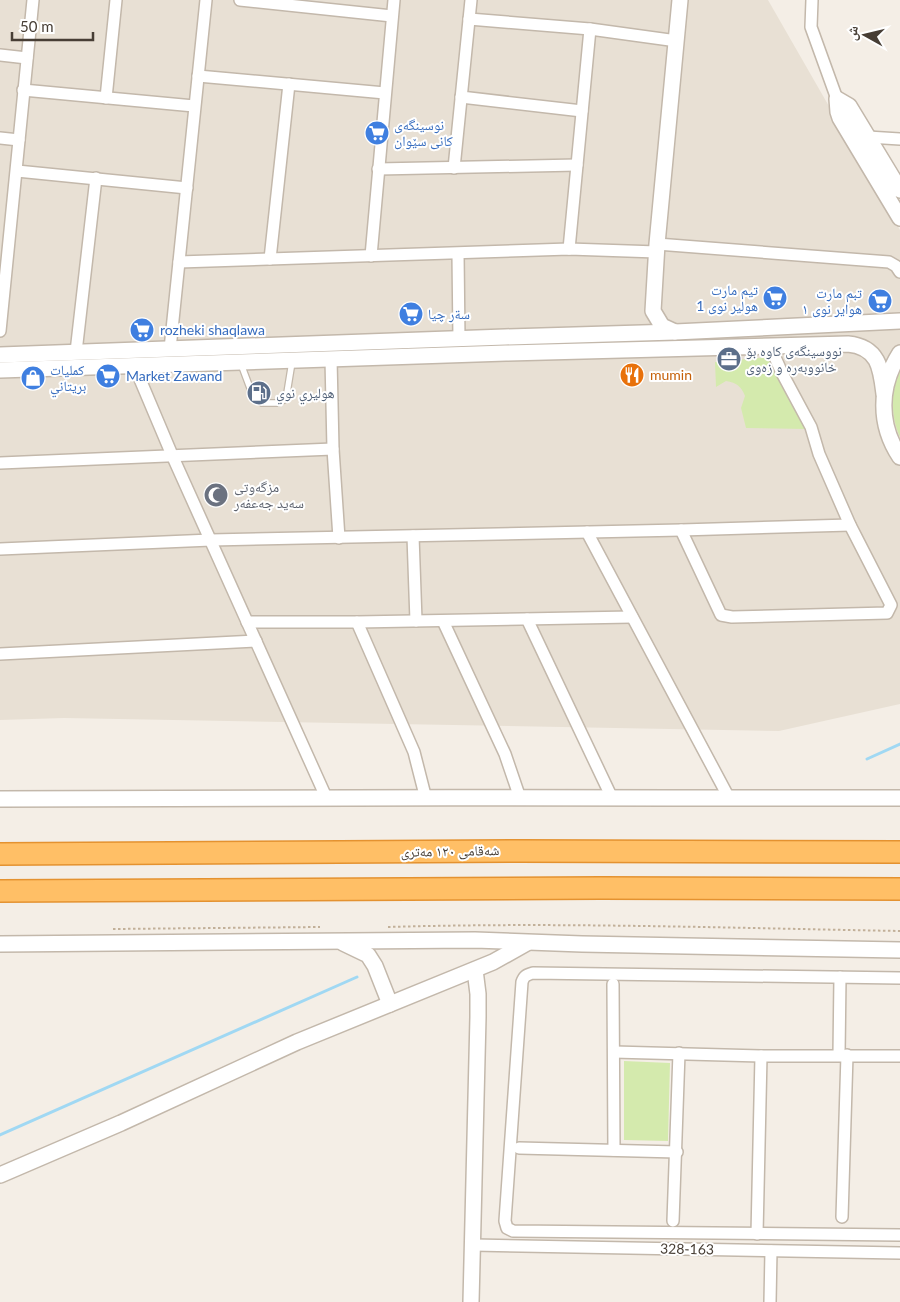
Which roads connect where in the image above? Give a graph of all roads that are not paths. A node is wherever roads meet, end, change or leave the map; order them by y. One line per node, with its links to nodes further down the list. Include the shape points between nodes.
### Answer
1 (33, 0): 15 (street)
2 (116, 0): 21 (street)
3 (206, 0): 16 (street)
4 (240, 0): 9 (street)
5 (394, 0): 10 (street)
6 (471, 0): 11 (street)
7 (680, 0): 13 (street)
8 (812, 0): 22 (street, via 812,27)
9 (268, 1): 10 (street)
10 (392, 16): 19 (street)
11 (469, 19): 12 (street); 20 (street)
12 (590, 29): 13 (street); 24 (street)
13 (677, 41): 37 (street)
14 (0, 55): 15 (street)
15 (27, 58): 18 (street)
16 (198, 76): 17 (street); 23 (street)
17 (289, 84): 19 (street); 41 (street)
18 (24, 90): 21 (street); 28 (street)
19 (385, 93): 31 (street)
20 (461, 97): 24 (street); 30 (street)
21 (106, 98): 23 (street)
22 (837, 99): 25 (street, via 849,106); 36 (street, via 840,118)
23 (194, 106): 34 (street)
24 (582, 111): 29 (street)
25 (868, 137): 27 (street); 35 (street)
26 (0, 138): 28 (street)
27 (900, 139)
28 (19, 140): 32 (street)
29 (577, 165): 30 (street); 38 (street)
30 (454, 168): 31 (street)
31 (378, 169): 40 (street)
32 (17, 170): 33 (street); 43 (street)
33 (96, 178): 34 (street); 56 (street)
34 (187, 188): 42 (street)
35 (900, 190)
36 (900, 218)
37 (657, 248): 38 (street); 44 (street, via 889,262); 45 (street)
38 (569, 250): 39 (street)
39 (458, 254): 40 (street); 52 (street)
40 (371, 256): 41 (street)
41 (270, 259): 42 (street)
42 (179, 262): 55 (street)
43 (3, 268): 48 (street)
44 (900, 272)
45 (653, 311): 49 (street, via 662,326); 50 (street)
46 (900, 321): 47 (street)
47 (855, 323): 49 (street); 53 (street, via 860,334)
48 (0, 331)
49 (675, 332): 50 (street)
50 (624, 334): 51 (street)
51 (505, 337): 52 (street); 57 (street)
52 (459, 339): 55 (street)
53 (854, 344): 54 (street); 65 (street, via 865,348 877,361)
54 (770, 346): 57 (street); 70 (street, via 811,427 819,454)
55 (170, 349): 56 (street)
56 (76, 352): 59 (street)
57 (506, 353): 60 (street)
58 (900, 353): 65 (street, via 892,366)
59 (0, 354)
60 (331, 359): 61 (street); 66 (street)
61 (292, 360): 62 (street); 62 (lane, via 286,399 278,403 262,403 253,396)
62 (240, 362): 63 (street)
63 (134, 365): 64 (street); 67 (street)
64 (0, 370)
65 (884, 394): 68 (street, via 888,435)
66 (333, 449): 67 (street); 74 (street)
67 (172, 455): 69 (street); 75 (street)
68 (900, 457)
69 (0, 463)
70 (850, 525): 71 (street); 71 (street, via 891,605 887,613 721,615)
71 (681, 530): 72 (street)
72 (587, 532): 73 (street); 77 (street)
73 (413, 536): 74 (street); 79 (street)
74 (339, 538): 75 (street)
75 (210, 540): 76 (street); 81 (street)
76 (0, 549)
77 (632, 617): 78 (street); 88 (street)
78 (527, 619): 80 (street); 87 (street)
79 (416, 621): 80 (street); 82 (street)
80 (443, 621): 86 (street, via 505,754)
81 (247, 622): 82 (street); 83 (street)
82 (357, 622): 91 (street, via 414,752)
83 (256, 641): 84 (street); 85 (street)
84 (0, 654)
85 (326, 797): 90 (street); 91 (street)
86 (520, 798): 87 (street); 91 (street)
87 (612, 798): 88 (street)
88 (729, 798): 89 (street)
89 (900, 798)
90 (0, 799)
91 (426, 799)
92 (900, 852): 93 (highway, شەقامی ١٢٠ مەتری)
93 (0, 854)
94 (900, 888): 95 (highway)
95 (0, 892)
96 (337, 940): 97 (street); 98 (street); 104 (street, via 368,955)
97 (528, 942): 99 (street); 100 (street)
98 (0, 944)
99 (900, 950)
100 (475, 970): 104 (street); 119 (street, via 478,1017)
101 (840, 977): 102 (street); 107 (street); 116 (street, via 533,973 524,977 505,1221 507,1228 513,1231)
102 (900, 978)
103 (614, 984): 105 (street)
104 (390, 1004): 113 (street, via 297,1042)
105 (614, 1052): 106 (street); 111 (street)
106 (679, 1053): 108 (street); 112 (street)
107 (843, 1055): 108 (street); 109 (street); 114 (street)
108 (761, 1056): 117 (street)
109 (900, 1056)
110 (518, 1148): 111 (street)
111 (614, 1150): 112 (street)
112 (677, 1152): 115 (street)
113 (0, 1175)
114 (842, 1217)
115 (674, 1222)
116 (525, 1231): 117 (street); 120 (street)
117 (756, 1234): 118 (street)
118 (900, 1235)
119 (474, 1245): 120 (street, 328-163); 123 (street)
120 (525, 1246): 121 (street, 328-163)
121 (772, 1250): 122 (street, 328-163); 124 (street)
122 (900, 1253)
123 (472, 1302)
124 (770, 1302)

